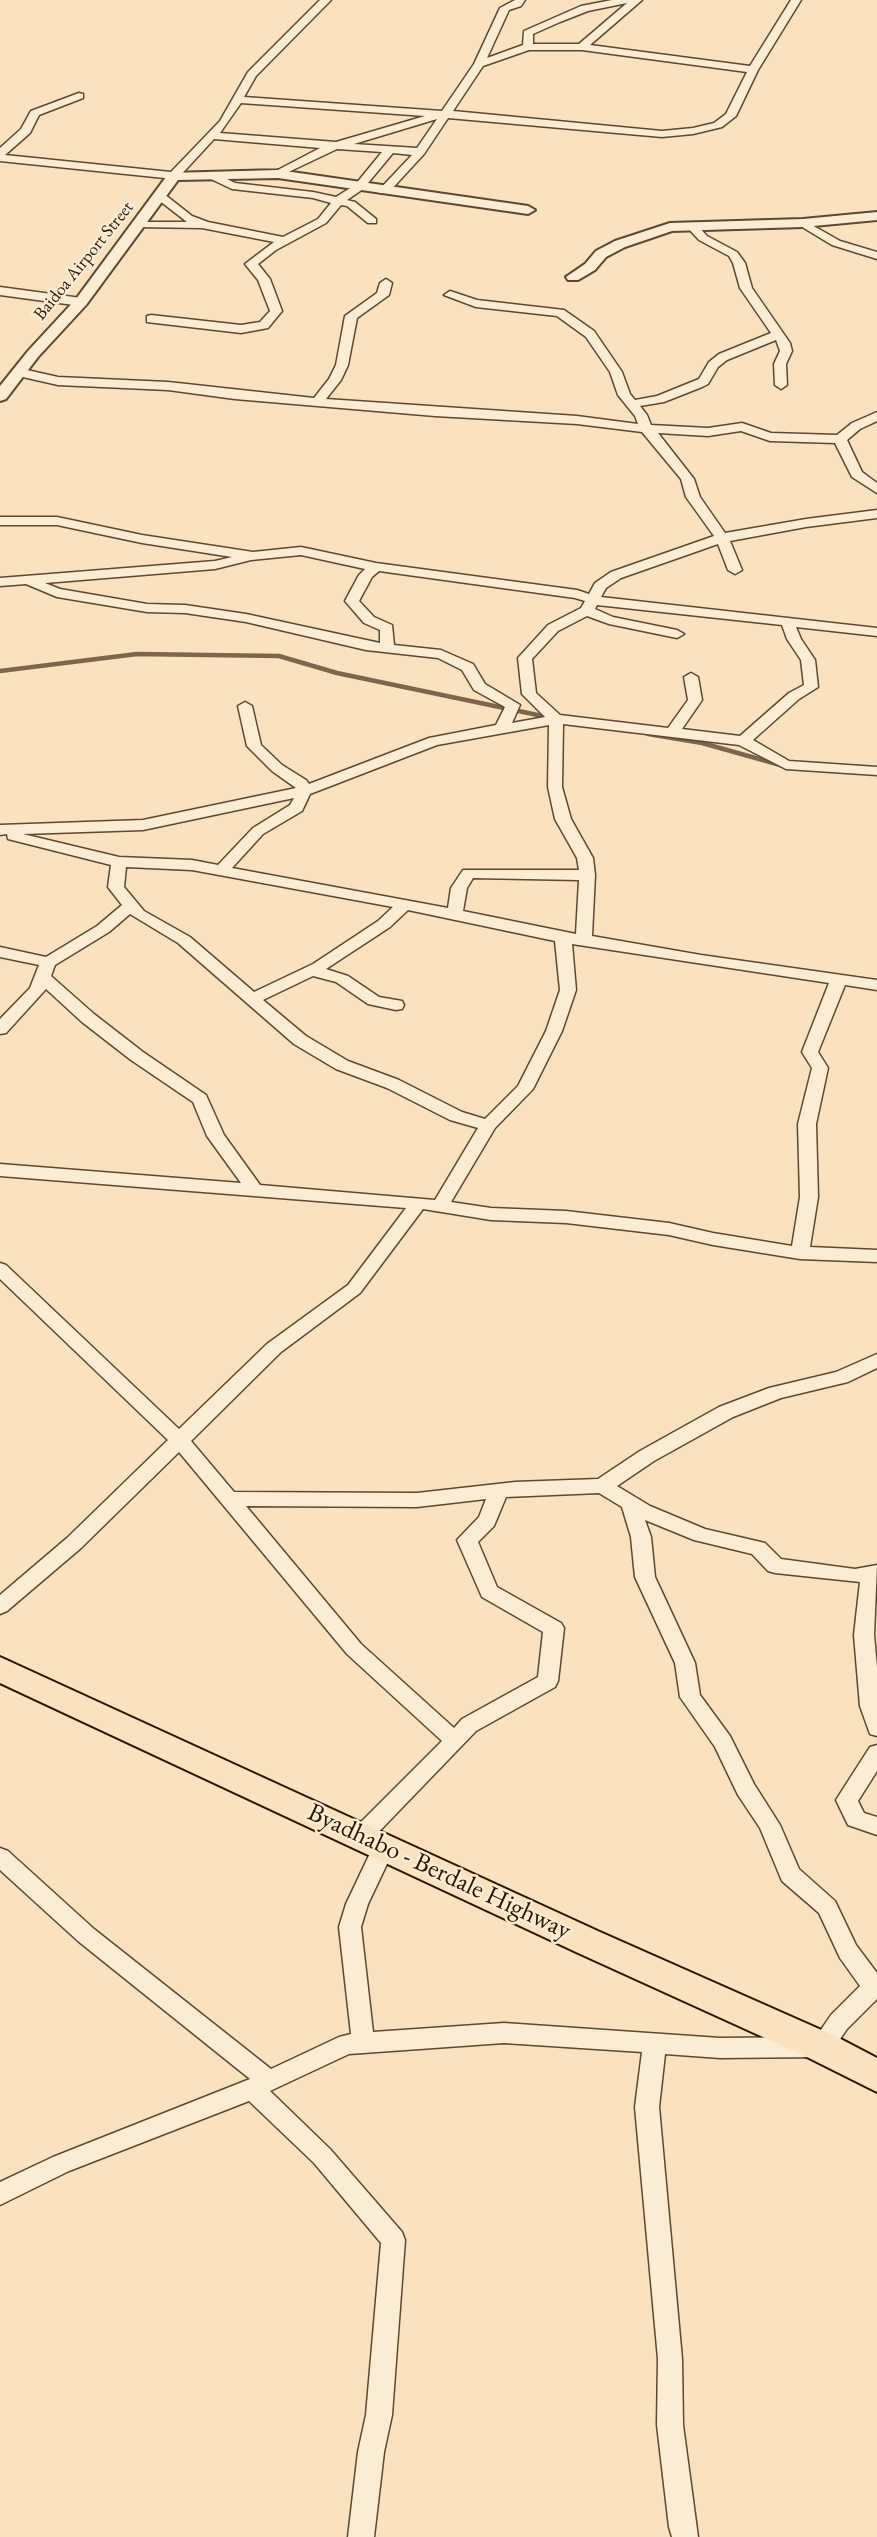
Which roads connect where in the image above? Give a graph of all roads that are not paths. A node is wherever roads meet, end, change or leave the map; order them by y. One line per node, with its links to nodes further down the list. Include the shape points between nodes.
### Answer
1 (326, 0): 11 (street, via 252,74)
2 (520, 0): 8 (street, via 505,8)
3 (628, 0): 6 (street, via 585,8 555,20 528,33)
4 (637, 0): 7 (street)
5 (796, 0): 9 (street)
6 (528, 47): 7 (street); 8 (street)
7 (582, 47): 9 (street)
8 (479, 64): 12 (street)
9 (753, 70): 12 (street, via 731,116 718,125 693,131 662,134)
10 (79, 96): 17 (street, via 35,113 26,131)
11 (237, 100): 12 (street); 13 (street)
12 (445, 114): 14 (street); 16 (street)
13 (212, 136): 14 (street); 19 (street)
14 (338, 145): 15 (street); 18 (street)
15 (391, 150): 16 (street); 21 (street)
16 (420, 152): 22 (street)
17 (0, 156): 19 (street)
18 (278, 174): 20 (street); 21 (street)
19 (174, 176): 20 (street); 23 (street, Baidoa Airport Street)
20 (215, 177): 24 (street, via 232,186)
21 (359, 187): 22 (street); 24 (street)
22 (384, 191): 25 (street)
23 (160, 195): 29 (street, Baidoa Airport Street); 30 (street, via 188,218)
24 (338, 201): 27 (street, via 351,204); 32 (street, via 322,221)
25 (528, 210)
26 (877, 216): 28 (street)
27 (372, 221)
28 (802, 223): 31 (street); 33 (street, via 836,243)
29 (139, 225): 30 (street); 38 (street, Baidoa Airport Street)
30 (205, 225): 32 (street)
31 (693, 227): 34 (street, via 670,227 620,244); 40 (street, via 703,238 733,254 746,288)
32 (284, 242): 39 (street, via 251,264 264,279 276,310 264,326 241,329)
33 (877, 256)
34 (573, 277)
35 (386, 283): 45 (street, via 383,295 351,316 342,365)
36 (0, 291): 38 (street)
37 (450, 295): 46 (street, via 476,303 560,314 581,326 603,351)
38 (81, 302): 41 (street, Baidoa Airport Street)
39 (152, 320)
40 (778, 334): 43 (street, via 786,351 780,364); 46 (street, via 723,357 698,384 660,399)
41 (18, 372): 42 (street); 44 (street, Baidoa Airport Street)
42 (42, 378): 44 (street, via 19,382); 45 (street)
43 (781, 385)
44 (0, 395)
45 (317, 402): 48 (street, via 577,420)
46 (631, 404): 48 (street)
47 (877, 416): 49 (street)
48 (646, 429): 49 (street, via 708,432 742,428 770,437); 53 (street, via 687,478 693,497)
49 (840, 439): 50 (street, via 857,474)
50 (877, 489)
51 (877, 514): 53 (street)
52 (0, 521): 54 (street, via 57,520 142,539)
53 (722, 538): 56 (street); 59 (street, via 616,575 600,586)
54 (253, 556): 55 (street, via 301,551); 57 (street, via 215,565)
55 (376, 567): 59 (street, via 577,594); 63 (street, via 366,575 352,601 369,620 387,628)
56 (735, 570)
57 (28, 580): 58 (street); 63 (street, via 57,593 147,608 246,618 366,646)
58 (0, 582)
59 (591, 605): 60 (street); 62 (street, via 609,621); 65 (street, via 553,628 525,658)
60 (787, 621): 61 (street); 71 (street, via 808,660 811,687 794,696)
61 (877, 632)
62 (677, 634)
63 (388, 647): 66 (street, via 441,654 468,668 478,687)
64 (691, 677): 70 (street, via 695,700)
65 (530, 694): 66 (street); 68 (street)
66 (513, 705): 69 (street)
67 (245, 706): 73 (street, via 254,746 277,768 301,783)
68 (556, 719): 69 (street); 70 (street); 77 (street, via 555,787 563,819 585,858)
69 (502, 728): 73 (street, via 434,741)
70 (672, 734): 71 (street)
71 (743, 741): 72 (street, via 786,765)
72 (877, 771)
73 (304, 791): 74 (street, via 143,825); 76 (street, via 297,808 258,831)
74 (0, 831): 75 (street)
75 (119, 862): 76 (street); 79 (street, via 117,887)
76 (222, 870): 78 (street)
77 (587, 875): 80 (street, via 468,873 459,888); 82 (street)
78 (405, 904): 80 (street); 85 (street, via 384,924)
79 (131, 905): 84 (street); 88 (street, via 138,914 184,939)
80 (455, 914): 81 (street)
81 (563, 938): 82 (street); 91 (street, via 568,990 554,1031 525,1089)
82 (584, 940): 86 (street)
83 (0, 952): 84 (street)
84 (45, 970): 90 (street, via 38,990); 93 (street, via 88,1018 200,1099 216,1136)
85 (311, 970): 88 (street); 89 (street, via 342,979 374,1001)
86 (839, 979): 87 (street); 96 (street, via 810,1052 820,1068 807,1124 809,1197)
87 (877, 985)
88 (254, 998): 91 (street, via 300,1040 342,1065 393,1084 456,1116)
89 (396, 1005)
90 (0, 1029)
91 (488, 1125): 95 (street)
92 (0, 1170): 93 (street)
93 (255, 1191): 94 (street)
94 (419, 1203): 95 (street); 100 (street, via 354,1289 274,1348)
95 (441, 1205): 96 (street, via 491,1214 566,1217 669,1229)
96 (800, 1253): 97 (street)
97 (877, 1256)
98 (0, 1269): 100 (street)
99 (877, 1360): 101 (street, via 841,1377 776,1393 726,1412 647,1456)
100 (180, 1441): 103 (street); 106 (street, via 74,1543)
101 (603, 1486): 102 (street); 104 (street)
102 (499, 1491): 103 (street, via 417,1500); 109 (street, via 487,1521 467,1540 489,1592 554,1628 548,1681 469,1725)
103 (229, 1499): 109 (street, via 354,1649)
104 (630, 1503): 105 (street, via 701,1535 758,1548 775,1566 855,1576); 114 (street, via 641,1537 645,1577 685,1663 690,1696 723,1742 769,1825 790,1875 827,1907 848,1951)
105 (874, 1573): 108 (street, via 864,1635 870,1706)
106 (0, 1606)
107 (0, 1669): 112 (main road, Byadhabo - Berdale Highway)
108 (877, 1728)
109 (455, 1741): 112 (street)
110 (877, 1754): 111 (street, via 847,1800 856,1819)
111 (877, 1826)
112 (372, 1841): 115 (street, via 350,1927); 117 (main road, Byadhabo - Berdale Highway)
113 (0, 1857): 119 (street)
114 (876, 1986): 117 (street, via 839,2022)
115 (363, 2043): 116 (street, via 504,2032); 119 (street, via 347,2044)
116 (655, 2044): 117 (street); 122 (street, via 647,2107 670,2359 670,2425)
117 (822, 2047): 118 (main road, Byadhabo - Berdale Highway)
118 (877, 2076)
119 (260, 2085): 120 (street, via 61,2164); 121 (street, via 393,2240 379,2415)
120 (0, 2194)
121 (361, 2537)
122 (685, 2537)

